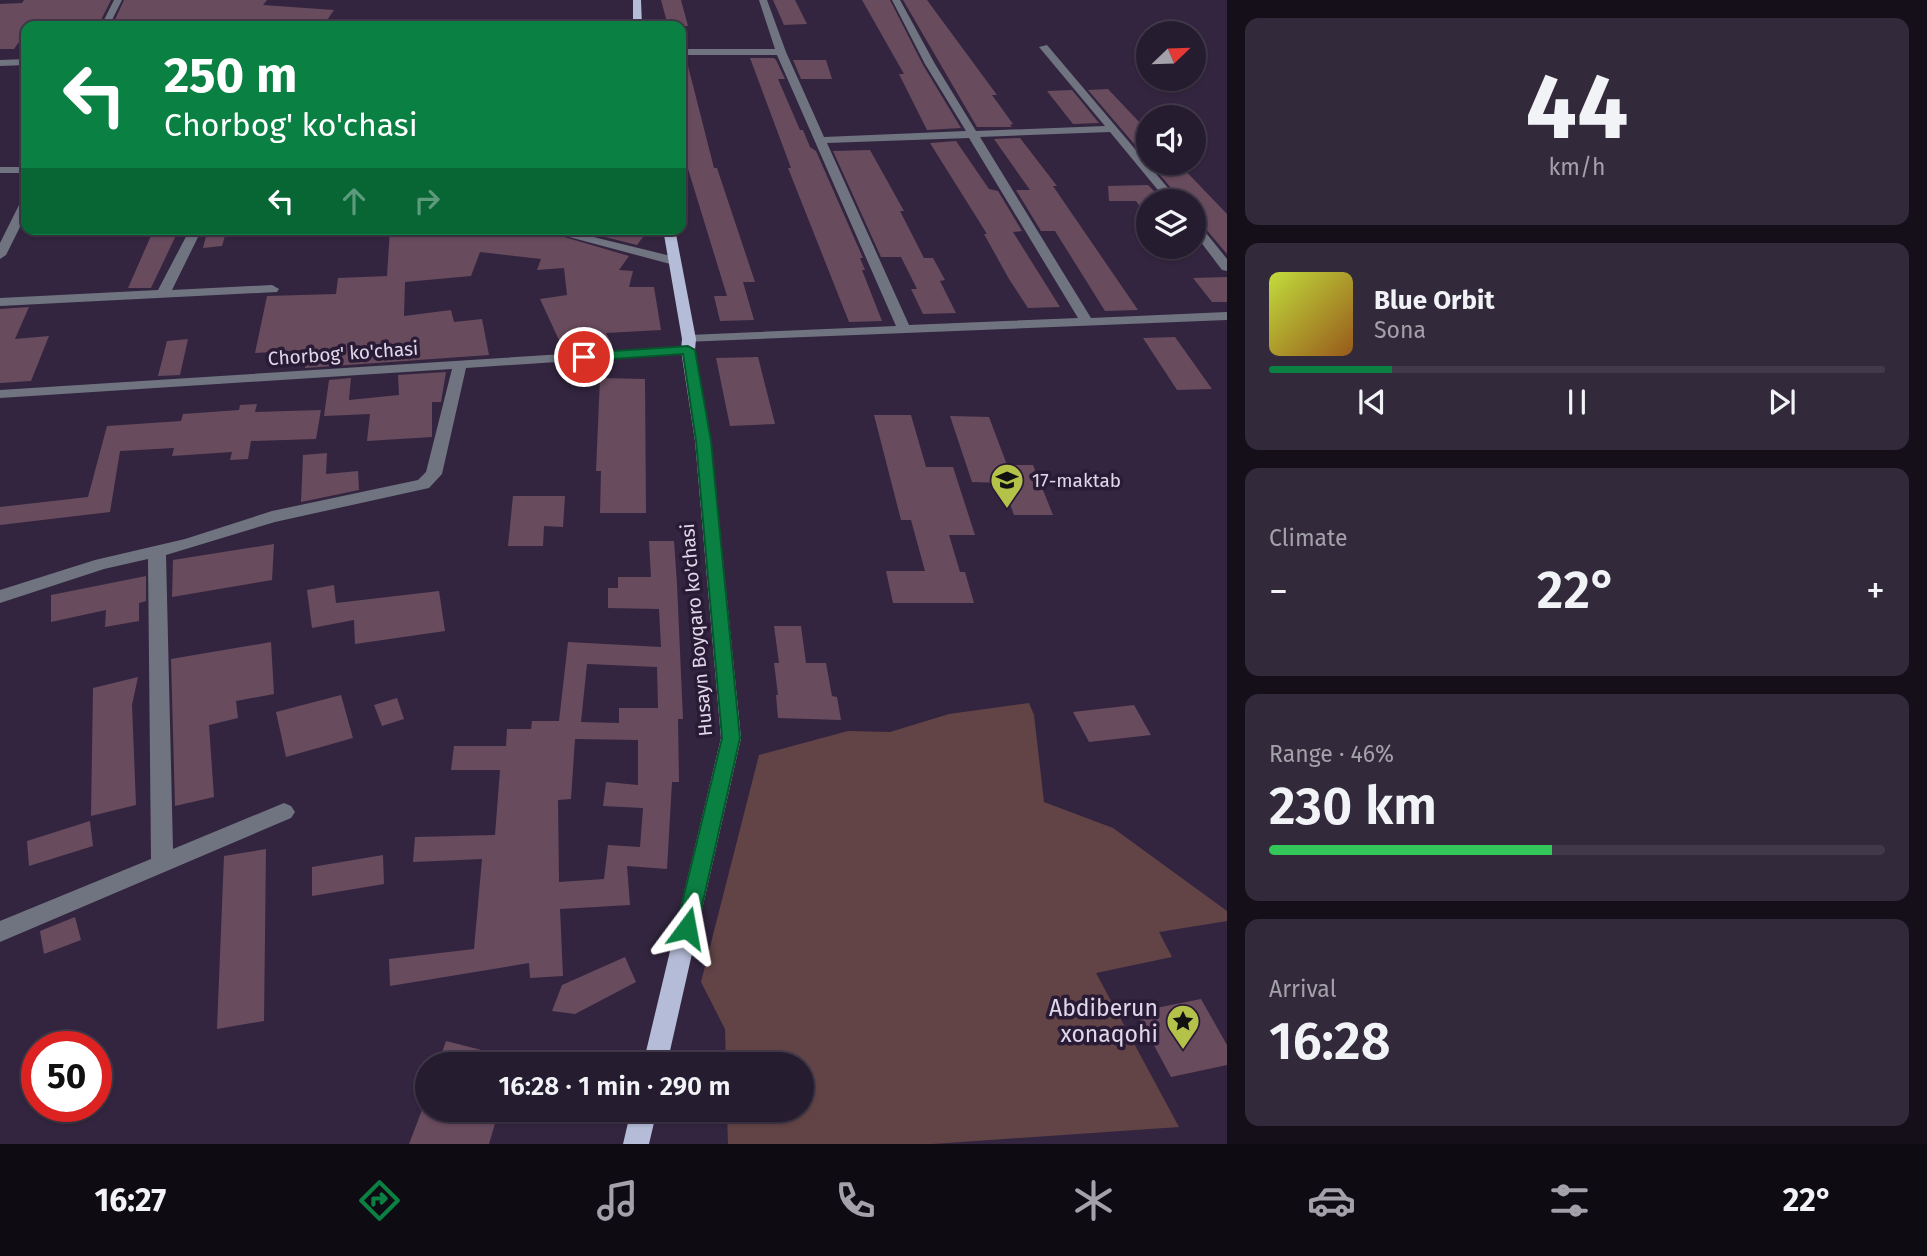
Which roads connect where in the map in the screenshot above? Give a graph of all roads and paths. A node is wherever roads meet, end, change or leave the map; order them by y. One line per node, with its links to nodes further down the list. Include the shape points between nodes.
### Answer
1 (118, 0): 5 (street)
2 (637, 0): 6 (main road)
3 (763, 0): 9 (street)
4 (896, 0): 13 (street)
5 (108, 21)
6 (638, 21)
7 (1044, 47): 12 (street)
8 (686, 52): 9 (street)
9 (781, 52): 14 (street)
10 (21, 62): 11 (street)
11 (0, 63)
12 (1113, 129): 13 (street); 17 (street)
13 (973, 133): 14 (street); 30 (street)
14 (820, 139): 31 (street)
15 (0, 170): 16 (street)
16 (21, 170)
17 (1163, 189)
18 (21, 213): 23 (street)
19 (194, 235): 27 (street)
20 (569, 235): 24 (street)
21 (669, 235): 24 (main road, Husayn Boyqaro ko'chasi)
22 (1206, 241): 25 (street)
23 (0, 256)
24 (674, 261): 32 (main road, Husayn Boyqaro ko'chasi)
25 (1227, 267)
26 (272, 289): 27 (street)
27 (163, 294): 28 (street)
28 (0, 302)
29 (1227, 316): 30 (street, Сhorbog' ko'chasi)
30 (1087, 322): 31 (street, Сhorbog' ko'chasi)
31 (904, 329): 32 (street, Сhorbog' ko'chasi)
32 (689, 344): 33 (street, Сhorbog' ko'chasi); 40 (main road, Husayn Boyqaro ko'chasi, via 704,441 731,738)
33 (460, 365): 34 (street, Сhorbog' ko'chasi); 35 (street, via 434,474 423,484 272,517)
34 (0, 394)
35 (157, 551): 36 (street); 38 (street)
36 (0, 597)
37 (285, 812): 38 (street)
38 (162, 864): 39 (street)
39 (0, 932)
40 (658, 1052)
41 (642, 1122): 42 (main road)
42 (636, 1144)

